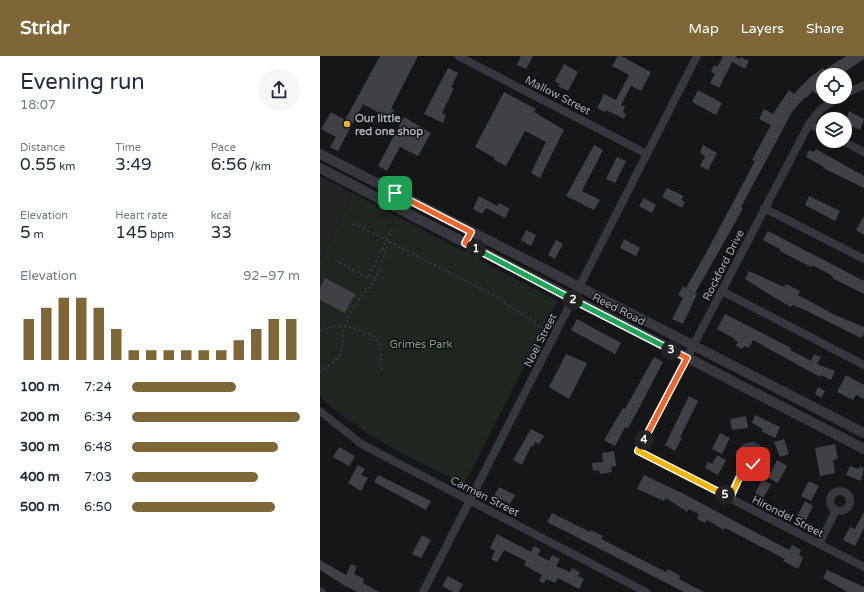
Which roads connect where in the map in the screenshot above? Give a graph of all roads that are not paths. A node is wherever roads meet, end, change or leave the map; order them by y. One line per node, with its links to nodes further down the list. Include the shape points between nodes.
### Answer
1 (458, 56): 11 (street, Mallow Street)
2 (697, 56): 11 (street, Noel Street)
3 (864, 85): 4 (street)
4 (852, 91)
5 (828, 104): 6 (street, Rockford Drive)
6 (809, 124): 7 (street); 15 (street, Rockford Drive)
7 (816, 128)
8 (852, 146): 9 (street)
9 (864, 152)
10 (320, 154): 12 (street, Reed Road)
11 (647, 154): 19 (street, Noel Street)
12 (346, 167): 14 (street); 16 (street, Reed Road)
13 (320, 168): 14 (street, Reed Road)
14 (340, 179): 17 (street, Reed Road)
15 (764, 208): 18 (street); 20 (street, Rockford Drive)
16 (471, 232): 17 (street); 19 (street, Reed Road)
17 (465, 243): 21 (street, Reed Road)
18 (864, 259)
19 (580, 287): 21 (street, Noel Street); 22 (street, Reed Road)
20 (722, 291): 22 (street, Rockford Drive); 24 (street)
21 (573, 299): 23 (street, Reed Road); 33 (street, Noel Street)
22 (694, 345): 23 (street, Rockford Drive); 26 (street, Reed Road)
23 (687, 358): 27 (street, Reed Road); 30 (street, Rockford Drive)
24 (864, 365)
25 (320, 411): 33 (street, Carmen Street, via 360,443)
26 (838, 420): 27 (street); 28 (street, Reed Road)
27 (831, 432): 29 (street, Reed Road)
28 (864, 433)
29 (864, 449)
30 (638, 451): 32 (street, Hirondel Street)
31 (746, 463): 32 (street)
32 (730, 498): 35 (street, Hirondel Street)
33 (470, 501): 37 (street, Noel Street); 38 (street, Carmen Street)
34 (836, 510): 35 (street)
35 (819, 544): 36 (street, Hirondel Street)
36 (864, 567)
37 (423, 592)
38 (646, 592)

